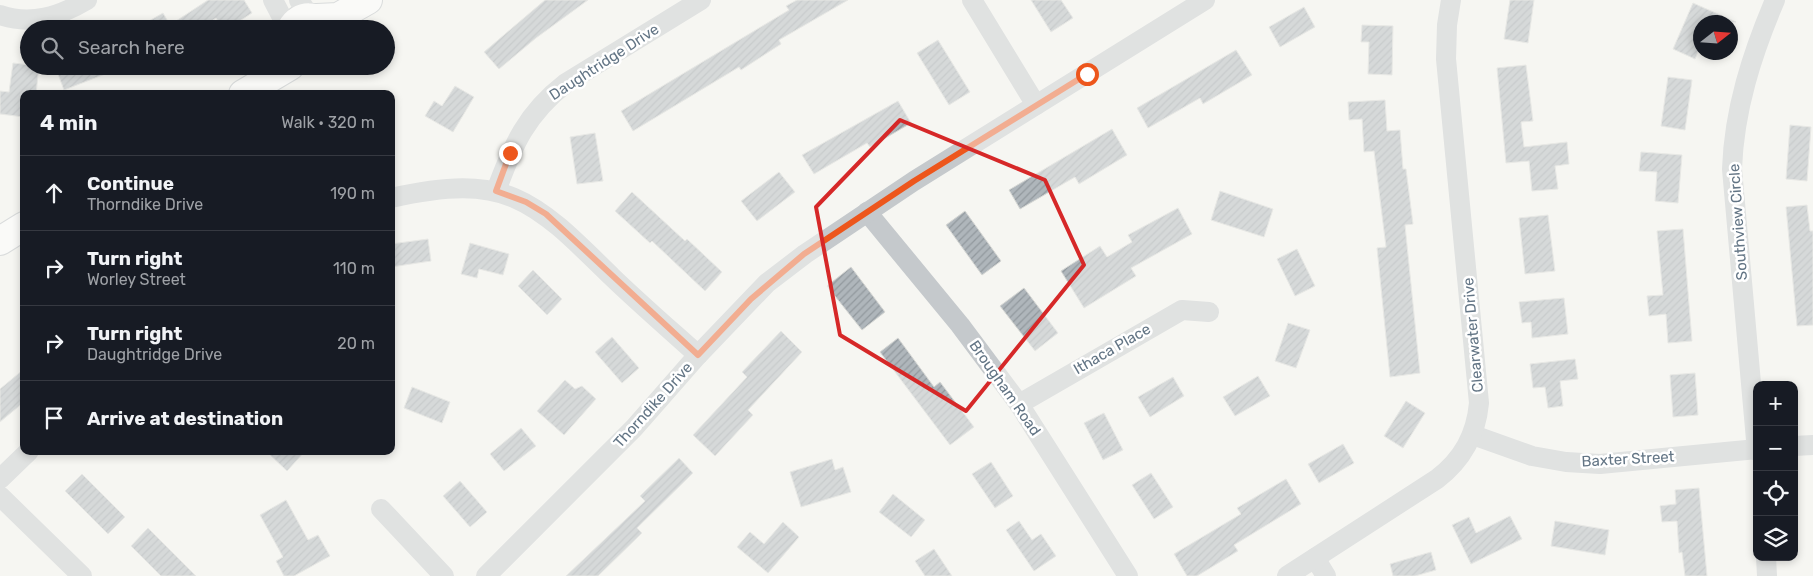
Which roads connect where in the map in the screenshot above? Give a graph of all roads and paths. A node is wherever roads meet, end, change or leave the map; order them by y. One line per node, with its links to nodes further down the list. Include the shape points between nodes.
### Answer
1 (87, 0): 10 (street, via 60,15 38,19)
2 (273, 0): 11 (street)
3 (368, 0): 11 (main road, via 338,17)
4 (390, 0): 12 (main road)
5 (701, 0): 18 (street, Daughtridge Drive, via 548,97 520,132)
6 (972, 0): 17 (street)
7 (1205, 0): 17 (street, Thorndike Drive)
8 (1451, 0): 27 (street, Clearwater Drive, via 1446,59 1479,403)
9 (1775, 0): 26 (street, Southview Circle, via 1749,68 1733,147 1733,179)
10 (0, 15)
11 (305, 20)
12 (360, 20)
13 (250, 75): 15 (main road)
14 (275, 75): 16 (main road)
15 (227, 90)
16 (250, 90)
17 (1036, 106): 20 (street, Thorndike Drive)
18 (496, 191): 19 (street, via 452,187); 24 (street, via 526,202 546,214)
19 (395, 197)
20 (867, 212): 24 (street, Thorndike Drive, via 767,283); 25 (street, Brougham Road, via 960,324)
21 (20, 228): 22 (main road)
22 (0, 241)
23 (1209, 312): 25 (street, Ithaca Place, via 1182,310)
24 (698, 355): 39 (street, Thorndike Drive, via 628,434)
25 (1019, 404): 40 (street, Brougham Road)
26 (1755, 426)
27 (1473, 435): 30 (street, Baxter Street, via 1532,456 1600,464); 35 (street, Clearwater Drive, via 1449,470)
28 (1813, 445): 29 (street)
29 (1798, 446)
30 (1753, 450)
31 (25, 455): 32 (street)
32 (0, 479)
33 (0, 496): 37 (street)
34 (381, 510): 38 (street)
35 (1314, 558): 41 (street, Clearwater Drive); 42 (street)
36 (1766, 561): 43 (street)
37 (82, 576)
38 (444, 576)
39 (486, 576)
40 (1128, 576)
41 (1287, 576)
42 (1326, 576)
43 (1767, 576)

